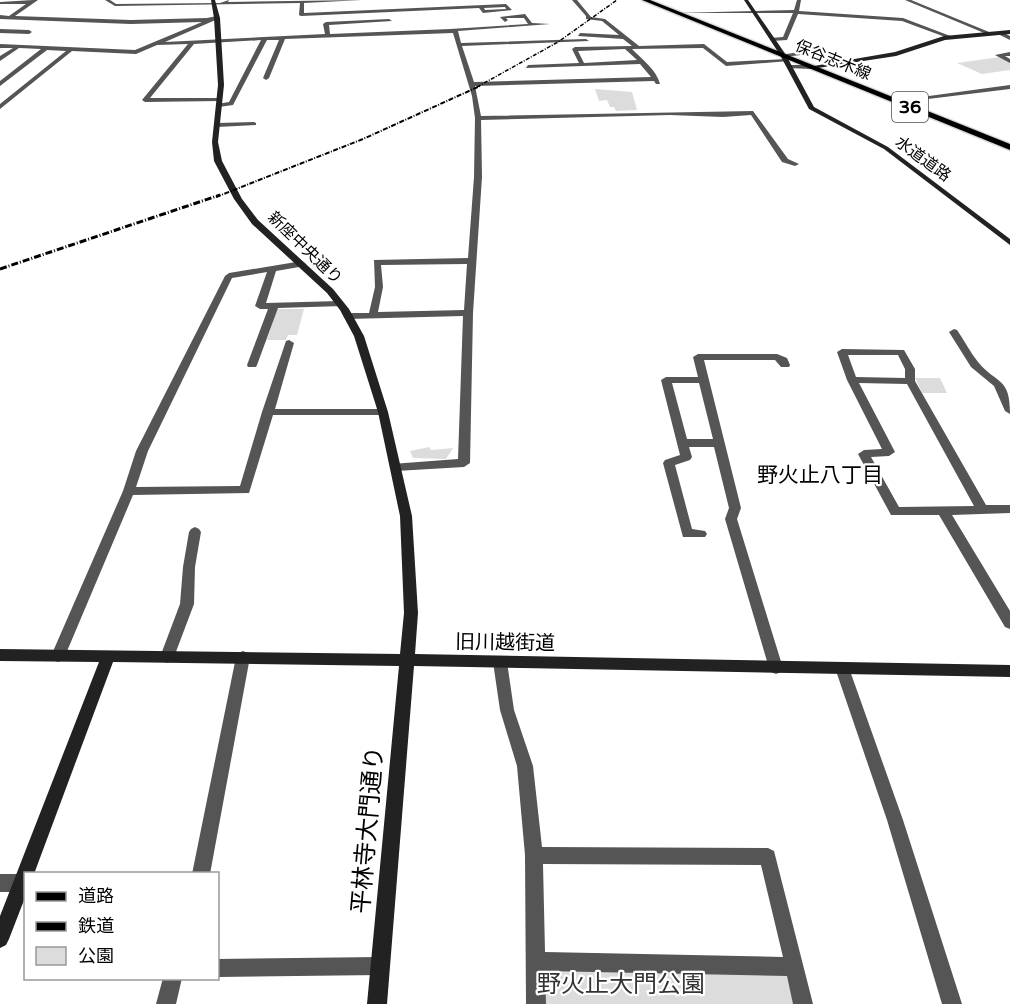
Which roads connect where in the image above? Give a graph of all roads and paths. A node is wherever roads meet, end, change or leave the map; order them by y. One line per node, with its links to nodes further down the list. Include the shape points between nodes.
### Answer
1 (107, 0): 12 (street, via 115,6)
2 (360, 0): 14 (street)
3 (574, 0): 40 (street, via 588,17 603,20)
4 (645, 0): 22 (main road, 保谷志木線 / 36)
5 (746, 0): 20 (street)
6 (799, 0): 21 (street)
7 (907, 0): 37 (street)
8 (279, 1): 9 (street); 13 (street)
9 (298, 1): 14 (street); 19 (street, via 302,16 327,14 327,18)
10 (1, 2): 11 (street)
11 (33, 2): 17 (street)
12 (214, 2): 13 (street); 25 (street, 新座中央通り)
13 (226, 2)
14 (322, 2): 19 (street, via 322,9)
15 (482, 9): 19 (street, via 424,15 422,9)
16 (0, 10): 17 (street)
17 (21, 10): 18 (street); 24 (street)
18 (32, 10)
19 (386, 11): 35 (street); 38 (street, via 326,24)
20 (754, 11): 21 (street); 22 (street); 43 (street)
21 (797, 12): 39 (street, via 903,20); 43 (street, via 785,39)
22 (679, 13): 62 (main road, 保谷志木線 / 36)
23 (0, 16): 24 (street)
24 (10, 18): 26 (street); 27 (street)
25 (217, 18): 26 (street); 47 (street, 新座中央通り)
26 (207, 20): 48 (street)
27 (0, 23)
28 (547, 24): 29 (street)
29 (531, 25): 30 (street); 30 (street, via 525,16 503,17)
30 (508, 26): 31 (street)
31 (452, 30): 35 (street); 49 (street)
32 (3, 32): 34 (street)
33 (1010, 32): 36 (street)
34 (25, 33)
35 (393, 33): 38 (street)
36 (1002, 33): 37 (street); 41 (street)
37 (991, 34): 39 (street)
38 (328, 36): 42 (street)
39 (950, 37): 64 (street, via 896,54)
40 (618, 38): 45 (street); 45 (street, via 582,36); 52 (street)
41 (1010, 38)
42 (282, 39): 44 (street); 73 (street)
43 (772, 39): 62 (street)
44 (264, 40): 47 (street); 81 (street, via 231,104)
45 (576, 41): 49 (street)
46 (192, 42): 47 (street); 48 (street); 81 (street, via 145,100)
47 (218, 42): 81 (street, 新座中央通り)
48 (158, 44): 54 (street, via 136,52)
49 (458, 45): 72 (street)
50 (0, 46): 51 (street)
51 (18, 47): 53 (street); 60 (street)
52 (637, 47): 57 (street); 62 (street, via 704,46 726,64)
53 (46, 48): 54 (street); 77 (street)
54 (71, 49): 82 (street)
55 (553, 49): 56 (street)
56 (575, 49): 57 (street); 59 (street)
57 (628, 51): 59 (street); 61 (street)
58 (1010, 54): 63 (street, via 998,55)
59 (578, 56): 65 (street)
60 (2, 57)
61 (641, 61): 65 (street); 69 (street)
62 (786, 61): 64 (street, via 820,51); 67 (main road, 保谷志木線 / 36); 67 (street); 88 (street, 水道道路, via 811,108 886,148)
63 (1010, 61)
64 (843, 62): 67 (street)
65 (582, 64): 68 (street)
66 (528, 67): 68 (street)
67 (811, 67): 80 (main road, 保谷志木線 / 36)
68 (557, 68): 70 (street, via 558,72); 74 (street)
69 (649, 71): 74 (street); 75 (street)
70 (524, 74)
71 (479, 75): 72 (street)
72 (467, 76): 78 (street)
73 (266, 78)
74 (571, 78): 75 (street); 76 (street)
75 (656, 79): 76 (street, via 660,86 567,90)
76 (564, 81): 78 (street)
77 (0, 84)
78 (470, 84): 83 (street)
79 (1010, 87): 80 (street)
80 (895, 101): 86 (main road, 保谷志木線 / 36)
81 (220, 102): 85 (street, 新座中央通り)
82 (0, 107)
83 (478, 118): 87 (street, via 753,113 785,160); 89 (street)
84 (254, 124): 85 (street)
85 (217, 125): 90 (street, 新座中央通り, via 218,161 238,199 255,222)
86 (1009, 146)
87 (795, 164)
88 (1010, 243)
89 (471, 261): 94 (street, via 378,262 379,287); 95 (street)
90 (302, 264): 91 (street); 92 (street, 新座中央通り)
91 (272, 269): 93 (street, via 260,306); 110 (street, via 229,276 142,451)
92 (340, 304): 93 (street); 96 (street, 新座中央通り)
93 (274, 306): 99 (street)
94 (373, 314): 95 (street); 96 (street)
95 (468, 314): 109 (street, via 464,463)
96 (348, 316): 106 (street, 新座中央通り, via 367,356)
97 (954, 332): 104 (street, via 975,366 999,384)
98 (289, 343): 105 (street)
99 (252, 365)
100 (785, 365): 101 (street, via 777,357 700,356)
101 (703, 380): 107 (street, via 666,380); 108 (street)
102 (852, 380): 103 (street); 103 (street, via 842,352 901,352 910,369); 113 (street, via 889,452 864,454 895,512)
103 (910, 381): 112 (street)
104 (1010, 411)
105 (267, 412): 106 (street); 110 (street, via 245,490)
106 (383, 412): 109 (street, 新座中央通り)
107 (682, 443): 108 (street); 115 (street, via 686,457 669,463 687,534)
108 (718, 443): 124 (street, via 735,508 731,519)
109 (396, 466): 122 (street, 新座中央通り, via 409,544 411,613)
110 (129, 490): 118 (street)
111 (1010, 509): 112 (street)
112 (983, 510): 113 (street)
113 (943, 511): 116 (street)
114 (195, 532): 120 (street, via 187,604)
115 (701, 534)
116 (1010, 623)
117 (0, 655): 118 (street, 旧川越街道)
118 (58, 656): 119 (street, 旧川越街道)
119 (108, 657): 120 (street, 旧川越街道); 128 (street)
120 (168, 657): 121 (street, 旧川越街道)
121 (243, 657): 122 (street, 旧川越街道); 129 (street)
122 (407, 660): 123 (street, 旧川越街道); 135 (street, 平林寺大門通り)
123 (500, 662): 124 (street, 旧川越街道); 127 (street, via 507,710 525,766)
124 (776, 668): 125 (street, 旧川越街道)
125 (842, 668): 126 (street, 旧川越街道); 143 (street, via 895,820)
126 (1010, 671)
127 (534, 855): 134 (street); 136 (street, via 768,857)
128 (25, 872)
129 (201, 872)
130 (24, 875): 132 (street)
131 (0, 883): 132 (street)
132 (21, 883): 133 (street)
133 (0, 939)
134 (537, 961): 136 (street); 141 (street)
135 (380, 966): 137 (street); 140 (street, 平林寺大門通り)
136 (794, 967): 142 (street)
137 (219, 968)
138 (172, 980): 139 (street)
139 (166, 1004)
140 (377, 1004)
141 (536, 1004)
142 (802, 1004)
143 (952, 1004)

